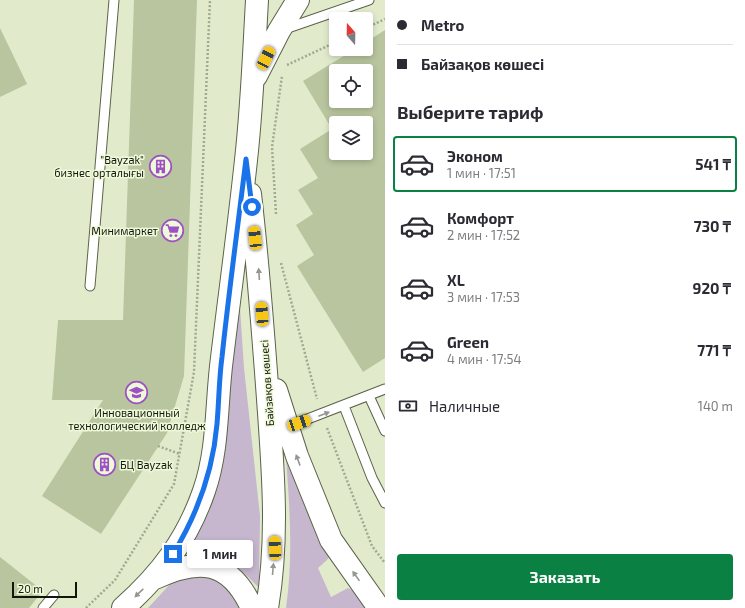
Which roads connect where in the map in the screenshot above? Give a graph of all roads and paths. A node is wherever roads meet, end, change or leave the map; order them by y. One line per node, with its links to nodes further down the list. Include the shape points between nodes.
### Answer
1 (114, 0): 16 (lane)
2 (210, 0): 25 (path, via 194,372)
3 (257, 0): 12 (main road, Байзақов көшесі)
4 (298, 0): 8 (main road)
5 (369, 0): 8 (lane)
6 (385, 19): 7 (path)
7 (373, 25)
8 (279, 30): 12 (main road)
9 (329, 45): 10 (path)
10 (284, 67)
11 (283, 74): 14 (path, via 272,147)
12 (252, 85): 13 (main road, Байзақов көшесі)
13 (246, 159): 17 (main road, Байзақов көшесі, one-way to 13, via 265,302); 28 (main road, Байзақов көшесі, via 218,385 217,423 212,459 196,513 173,554)
14 (276, 217)
15 (279, 256): 21 (path)
16 (90, 286)
17 (265, 354): 22 (main road); 34 (main road, Байзақов көшесі, one-way to 17, via 275,548)
18 (385, 389): 19 (lane)
19 (369, 396): 20 (lane); 23 (lane)
20 (344, 406): 21 (lane, one-way to 20); 26 (lane, via 372,478)
21 (321, 415): 22 (lane); 27 (path, via 372,546)
22 (287, 427): 35 (main road, one-way to 22, via 331,540)
23 (385, 432)
24 (158, 446): 25 (path)
25 (180, 454): 31 (path, via 174,484 115,580)
26 (385, 503)
27 (385, 563)
28 (155, 578): 32 (main road, one-way to 32); 33 (main road, via 173,569 205,564 229,575)
29 (54, 595): 30 (lane)
30 (43, 608)
31 (86, 608)
32 (123, 608)
33 (252, 608)
34 (267, 608)
35 (379, 608)

